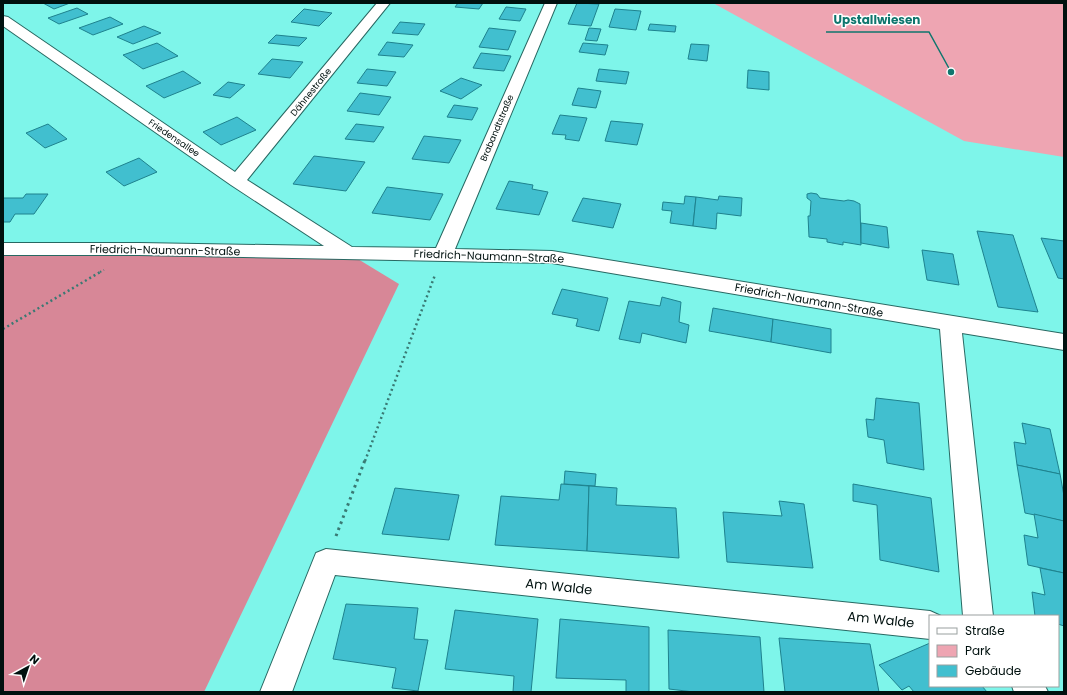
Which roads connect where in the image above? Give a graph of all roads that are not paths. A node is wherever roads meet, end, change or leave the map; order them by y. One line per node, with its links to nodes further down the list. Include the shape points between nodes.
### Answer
1 (384, 3): 4 (street, Dähnestraße)
2 (551, 3): 7 (street, Brabandtstraße)
3 (3, 20): 4 (street, Friedensallee)
4 (237, 181): 6 (street, Friedensallee)
5 (3, 249): 6 (street, Friedrich-Naumann-Straße)
6 (348, 253): 7 (street, Friedrich-Naumann-Straße)
7 (443, 254): 8 (street, Friedrich-Naumann-Straße, via 552,257)
8 (950, 323): 9 (street, Friedrich-Naumann-Straße); 10 (street)
9 (1064, 342)
10 (978, 615)
11 (929, 624): 12 (street, Am Walde, via 326,562)
12 (276, 692)

